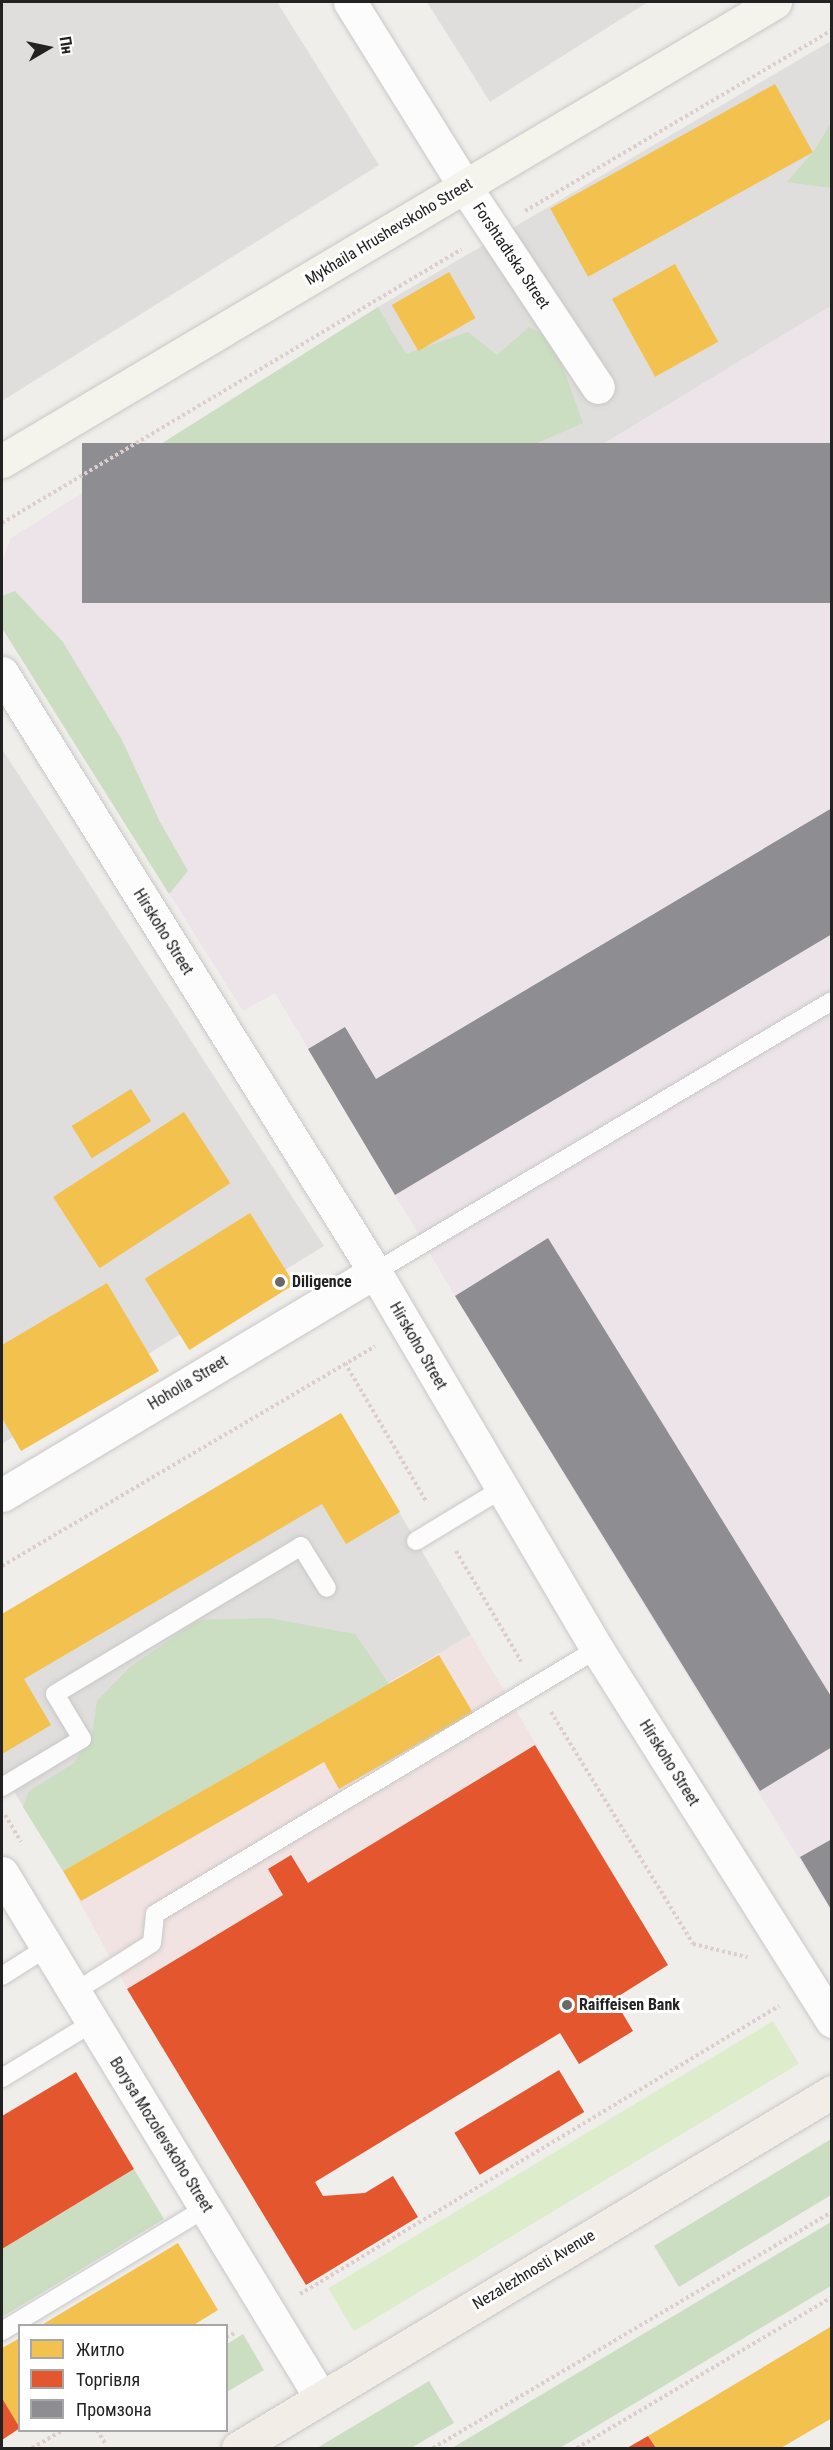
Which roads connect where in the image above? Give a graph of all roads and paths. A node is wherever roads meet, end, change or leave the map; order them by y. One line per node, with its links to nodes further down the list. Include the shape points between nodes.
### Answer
1 (350, 2): 4 (street, Forshtadtska Street)
2 (775, 2): 4 (street, Mykhaila Hrushevskoho Street)
3 (831, 30): 5 (path)
4 (465, 187): 5 (street, Forshtadtska Street); 7 (street, Mykhaila Hrushevskoho Street)
5 (494, 230): 6 (street, Forshtadtska Street); 8 (path)
6 (598, 387)
7 (2, 461)
8 (2, 523)
9 (2, 673): 11 (street, Hirskoho Street)
10 (831, 1001): 11 (lane)
11 (375, 1272): 12 (street, Hirskoho Street); 14 (street, Hoholia Street)
12 (407, 1327): 13 (street, Hirskoho Street); 16 (path)
13 (502, 1489): 15 (lane); 18 (street, Hirskoho Street)
14 (2, 1495)
15 (416, 1540)
16 (2, 1566)
17 (327, 1588): 19 (lane, via 301,1546 56,1694 82,1739)
18 (597, 1648): 23 (street, Hirskoho Street); 24 (lane, via 155,1914 152,1943)
19 (2, 1787)
20 (2, 1874): 21 (street, Borysa Mozolevskoho Street)
21 (46, 1948): 22 (lane); 24 (street, Borysa Mozolevskoho Street)
22 (2, 1976)
23 (810, 1987): 25 (street, Hirskoho Street); 32 (path)
24 (73, 1993): 26 (street, Borysa Mozolevskoho Street)
25 (831, 2021)
26 (92, 2023): 27 (lane); 29 (street, Borysa Mozolevskoho Street)
27 (2, 2078)
28 (831, 2092): 34 (main road, Nezalezhnosti Avenue)
29 (206, 2208): 32 (street, Borysa Mozolevskoho Street); 33 (lane)
30 (831, 2212): 40 (path)
31 (831, 2297): 41 (path)
32 (271, 2313): 34 (street, Borysa Mozolevskoho Street)
33 (2, 2331)
34 (321, 2398): 39 (main road, Nezalezhnosti Avenue)
35 (60, 2432): 38 (path)
36 (98, 2432): 37 (path)
37 (106, 2445)
38 (32, 2448)
39 (238, 2448)
40 (433, 2448)
41 (577, 2448)

